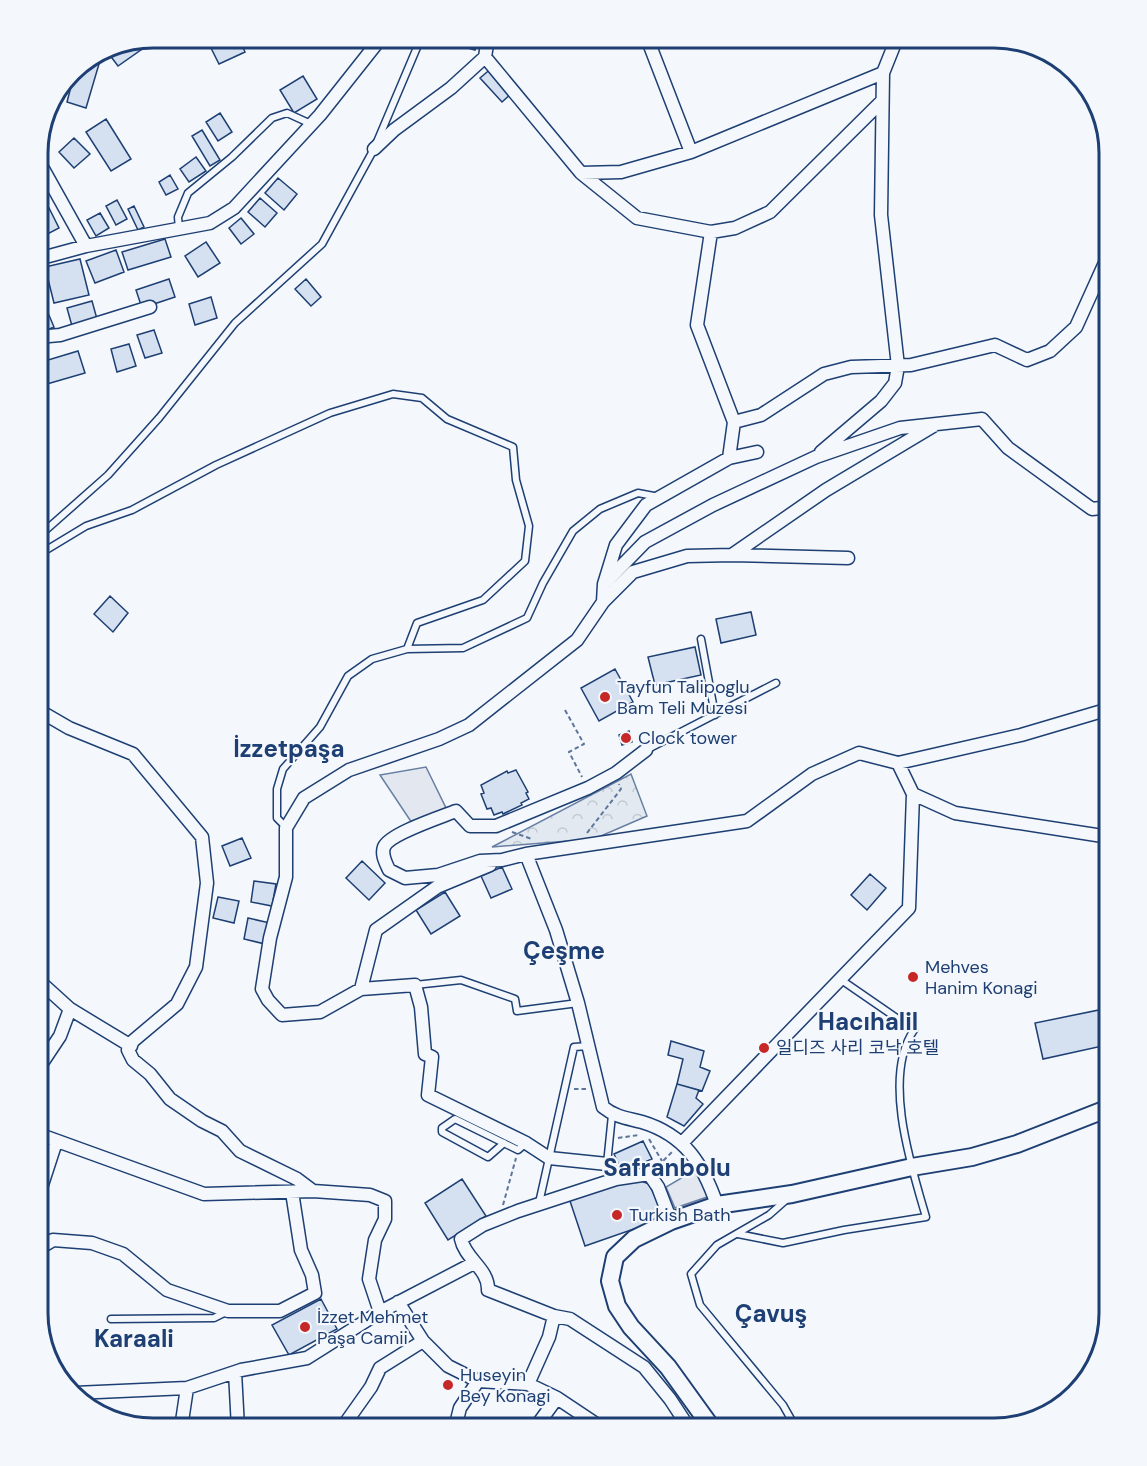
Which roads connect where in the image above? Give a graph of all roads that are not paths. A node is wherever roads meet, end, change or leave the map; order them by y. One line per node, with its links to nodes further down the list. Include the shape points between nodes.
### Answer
1 (373, 48): 9 (street)
2 (417, 48): 10 (lane)
3 (486, 48): 6 (street)
4 (651, 48): 11 (street)
5 (893, 48): 7 (street)
6 (485, 57): 10 (street); 12 (street)
7 (883, 73): 8 (street); 11 (street)
8 (882, 101): 15 (street, via 770,212 735,228); 21 (street, via 881,214)
9 (312, 124): 14 (street, via 234,208 210,223); 14 (lane, via 287,113 272,118 188,193 178,217)
10 (374, 149): 29 (lane, via 322,244 235,323 108,475)
11 (691, 152): 12 (street, via 621,172)
12 (581, 173): 15 (street, via 637,218)
13 (48, 178): 16 (street)
14 (179, 229): 16 (street)
15 (711, 232): 22 (street, via 697,325)
16 (86, 246): 17 (street)
17 (48, 256)
18 (1099, 278): 21 (street, via 1076,327 1050,351 1027,360 995,345)
19 (150, 307): 20 (street)
20 (48, 336)
21 (898, 366): 22 (street, via 851,367 824,374 761,415); 25 (street, via 895,383 881,400)
22 (735, 422): 26 (street)
23 (939, 423): 25 (street, via 900,428); 28 (street, via 982,419 1008,448 1092,509); 31 (street, via 826,490)
24 (757, 452): 26 (street)
25 (816, 457): 33 (street, via 645,542)
26 (729, 458): 27 (street)
27 (661, 497): 33 (street, via 646,505 616,545); 36 (lane, via 638,493 600,509 573,531 527,618 463,648)
28 (1099, 508)
29 (48, 528)
30 (48, 549): 36 (lane, via 86,526 132,510 216,465 330,413 393,394 422,398 447,419 513,447 516,480 529,526 525,561 483,600 417,623)
31 (732, 555): 32 (street); 34 (street, via 687,556 633,573)
32 (848, 558)
33 (604, 584): 34 (street)
34 (603, 602): 44 (street, via 577,640 469,725 439,740 349,770 304,798)
35 (701, 639): 39 (lane)
36 (407, 649): 44 (lane, via 372,659 348,676 320,727 283,769 277,789 276,818)
37 (776, 683): 39 (lane)
38 (1099, 712): 42 (street)
39 (715, 715): 41 (lane)
40 (48, 716): 54 (street, via 133,754 201,837 207,883 196,967 177,1004)
41 (646, 750): 47 (street, via 588,788 496,826 470,826 456,811 392,838 382,854 389,870 405,878 438,875 480,861)
42 (898, 763): 43 (street); 46 (street, via 859,753 812,774 747,821)
43 (913, 794): 45 (street, via 955,813); 48 (street, via 909,908)
44 (286, 828): 51 (street, via 286,877 262,989 282,1015 320,1012)
45 (1099, 835)
46 (526, 855): 47 (street); 52 (street, via 556,930)
47 (502, 860): 51 (street, via 437,887 376,930)
48 (840, 979): 62 (street); 67 (lane, via 914,1030 904,1043 899,1075 902,1122)
49 (415, 985): 51 (street); 52 (lane, via 461,980 515,999 517,1011); 63 (street, via 422,1007 425,1054 432,1057 428,1095)
50 (48, 989): 53 (street)
51 (361, 989)
52 (578, 1003): 55 (street)
53 (70, 1009): 54 (street); 56 (street)
54 (131, 1046): 70 (street, via 128,1050 133,1060 170,1099 222,1131 240,1151)
55 (589, 1046): 58 (street, via 603,1107); 64 (lane, via 574,1047)
56 (48, 1054)
57 (1099, 1112): 67 (main road, via 994,1151)
58 (612, 1115): 62 (street, via 666,1131); 65 (lane)
59 (48, 1138): 60 (street)
60 (56, 1142): 66 (street); 69 (street, via 204,1194)
61 (504, 1143): 61 (lane, via 455,1119 442,1128 442,1132 488,1157); 63 (lane)
62 (682, 1143): 73 (street, via 694,1157)
63 (522, 1146): 64 (street)
64 (549, 1158): 65 (street); 72 (lane)
65 (607, 1164): 68 (street)
66 (48, 1167)
67 (912, 1167): 71 (main road); 75 (lane, via 926,1217 783,1243)
68 (616, 1179): 72 (street); 74 (street, via 649,1174)
69 (292, 1191): 70 (street); 79 (street, via 301,1250 315,1293 280,1311)
70 (313, 1191): 80 (street, via 370,1195 385,1201 385,1219 375,1240 369,1279)
71 (792, 1194): 73 (main road); 75 (lane, via 769,1215)
72 (538, 1204): 77 (street, via 467,1233 461,1239 463,1248)
73 (717, 1204): 74 (main road)
74 (671, 1221): 97 (main road, via 634,1239 615,1257 610,1281 617,1306 631,1327 669,1367)
75 (738, 1233): 98 (lane, via 717,1245 691,1274 700,1305)
76 (48, 1243): 79 (street, via 92,1243 123,1254 167,1290)
77 (474, 1263): 78 (street); 81 (street, via 485,1276 488,1290)
78 (398, 1302): 80 (street); 83 (street)
79 (228, 1311): 82 (lane, via 214,1318)
80 (380, 1312): 84 (street, via 307,1358)
81 (554, 1316): 86 (street); 96 (street, via 570,1319 644,1367)
82 (111, 1319)
83 (423, 1341): 85 (street, via 448,1366); 92 (street, via 380,1368)
84 (235, 1372): 87 (street); 91 (street)
85 (478, 1381): 86 (street); 93 (street)
86 (528, 1384): 89 (street)
87 (187, 1388): 88 (street); 90 (street)
88 (86, 1393)
89 (557, 1398): 94 (street); 95 (street)
90 (182, 1418)
91 (237, 1418)
92 (349, 1418)
93 (458, 1418)
94 (542, 1418)
95 (587, 1418)
96 (682, 1418)
97 (705, 1418)
98 (790, 1418)

